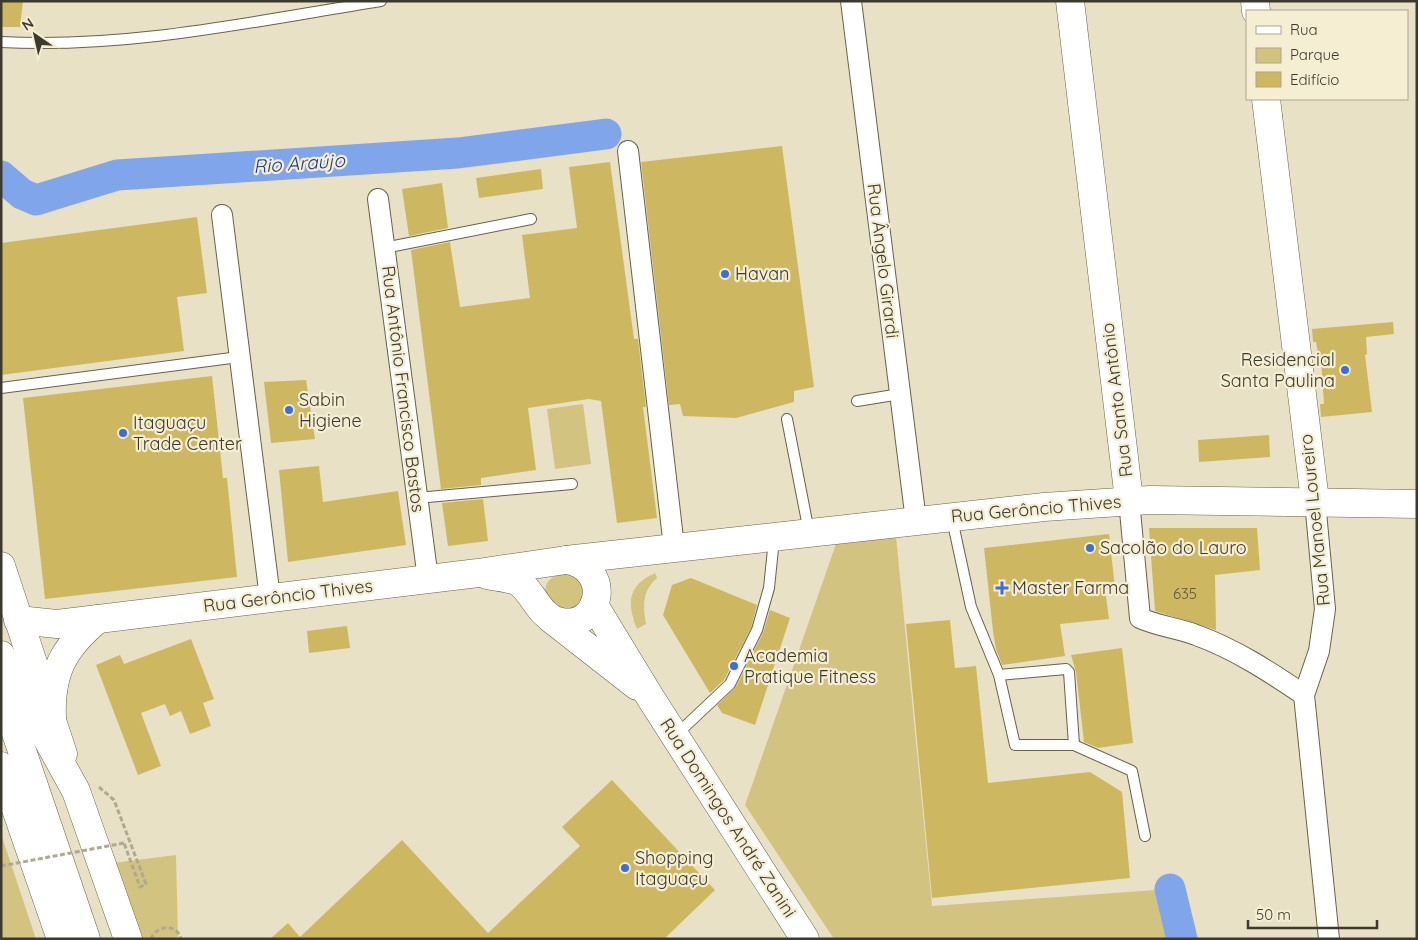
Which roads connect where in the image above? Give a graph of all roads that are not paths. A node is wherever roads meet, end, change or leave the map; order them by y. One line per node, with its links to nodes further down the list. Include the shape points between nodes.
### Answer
1 (381, 1): 4 (lane, via 87,44)
2 (851, 1): 13 (street, Rua Ângelo Girardi)
3 (1070, 1): 18 (main road, Rua Santo Antônio)
4 (1, 42)
5 (1266, 100): 19 (main road, Rua Manoel Loureiro)
6 (628, 152): 25 (street)
7 (378, 199): 10 (street, Rua Antônio Francisco Bastos)
8 (222, 215): 11 (street)
9 (532, 219): 10 (lane)
10 (384, 248): 17 (street, Rua Antônio Francisco Bastos)
11 (239, 357): 12 (lane); 31 (street)
12 (1, 388)
13 (900, 394): 14 (lane); 22 (street, Rua Ângelo Girardi)
14 (857, 401)
15 (787, 420): 23 (lane)
16 (572, 484): 17 (lane)
17 (417, 498): 29 (street, Rua Antônio Francisco Bastos)
18 (1129, 500): 19 (main road, Rua Gerôncio Thives); 21 (main road, Rua Gerôncio Thives); 40 (street, Rua Santo Antônio, via 1140,618 1175,627 1222,646)
19 (1315, 502): 20 (main road, Rua Gerôncio Thives); 40 (street, Rua Manoel Loureiro, via 1325,609 1319,651)
20 (1417, 504)
21 (952, 517): 22 (main road, Rua Gerôncio Thives); 38 (lane, via 970,607)
22 (916, 521): 23 (main road, Rua Gerôncio Thives)
23 (809, 533): 24 (main road, Rua Gerôncio Thives)
24 (774, 537): 25 (main road, Rua Gerôncio Thives); 43 (lane, via 769,588 757,630 730,684)
25 (666, 548): 26 (main road, Rua Gerôncio Thives); 30 (main road, via 604,572)
26 (561, 561): 28 (main road, Rua Gerôncio Thives); 30 (main road, via 576,562 586,567 593,575); 32 (main road, via 546,568 537,581 536,597)
27 (1, 566): 34 (main road)
28 (478, 573): 29 (main road, Rua Gerôncio Thives); 32 (main road, via 519,582)
29 (428, 578): 31 (main road, Rua Gerôncio Thives)
30 (596, 595): 32 (main road, via 588,614 580,619 569,622); 41 (main road, Rua Domingos André Zanini)
31 (270, 598): 33 (main road, Rua Gerôncio Thives)
32 (544, 611): 41 (main road)
33 (98, 619): 35 (main road, Rua Gerôncio Thives); 42 (main road, via 83,632 60,665 51,694)
34 (18, 620): 35 (main road, Rua Gerôncio Thives); 37 (main road)
35 (57, 624): 37 (main road, via 40,646)
36 (1, 655): 46 (main road)
37 (35, 672): 42 (main road)
38 (999, 675): 44 (lane, via 1015,745); 44 (lane, via 1066,669 1072,696)
39 (1, 689): 49 (main road)
40 (1304, 695): 52 (street, Rua Manoel Loureiro)
41 (650, 697): 43 (main road, Rua Domingos André Zanini)
42 (52, 720): 46 (main road)
43 (675, 736): 51 (main road, Rua Domingos André Zanini)
44 (1074, 745): 47 (lane, via 1132,771)
45 (1, 766): 48 (main road)
46 (85, 786): 50 (main road)
47 (1145, 836)
48 (60, 939)
49 (86, 939)
50 (128, 939)
51 (806, 939)
52 (1329, 939)

